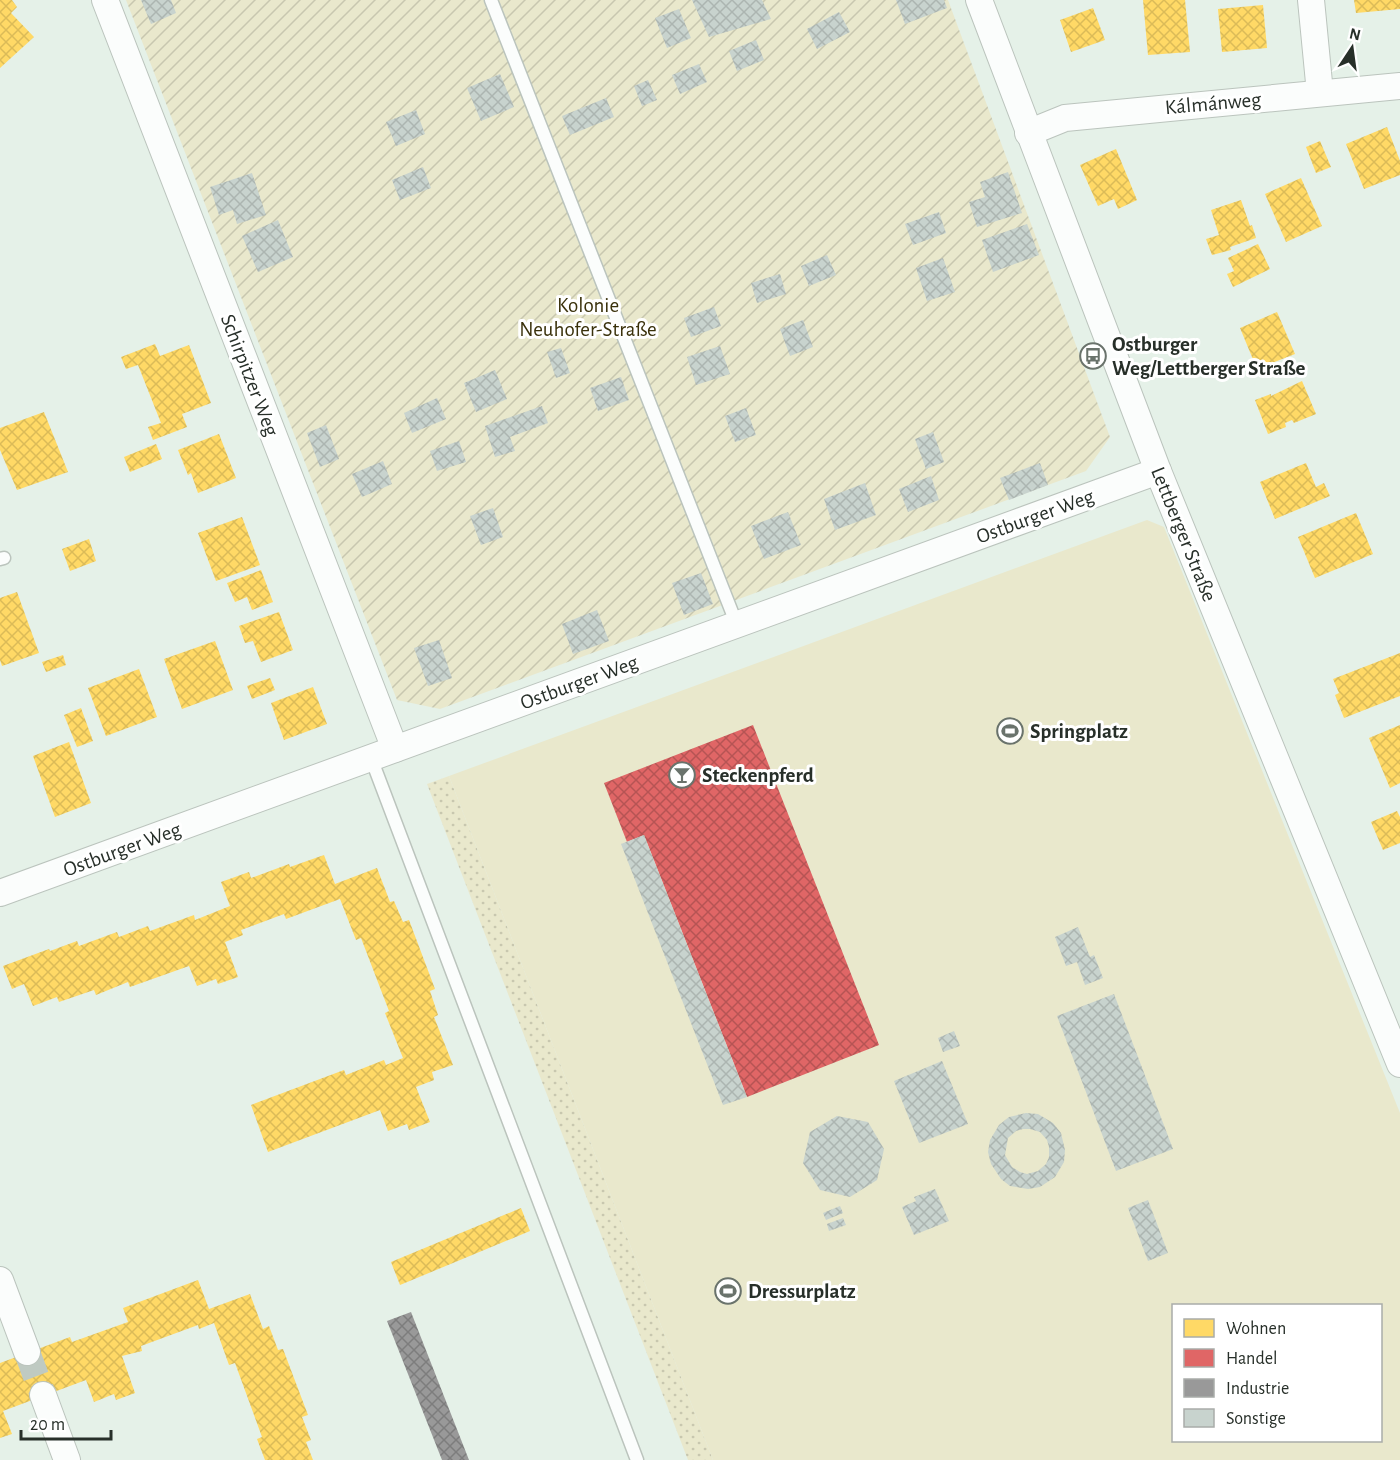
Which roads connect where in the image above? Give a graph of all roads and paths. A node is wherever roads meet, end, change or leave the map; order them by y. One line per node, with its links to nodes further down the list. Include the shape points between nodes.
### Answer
1 (105, 0): 10 (street, Schirpitzer Weg)
2 (491, 0): 9 (lane)
3 (979, 0): 7 (street, Lettberger Straße)
4 (1311, 0): 6 (street)
5 (1400, 86): 6 (street, Kálmánweg)
6 (1320, 93): 7 (street, Kálmánweg, via 1065,118)
7 (1028, 133): 8 (street, Lettberger Straße)
8 (1158, 471): 9 (street, Ostburger Weg); 12 (street, Lettberger Straße)
9 (737, 625): 10 (street, Ostburger Weg)
10 (383, 753): 11 (street, Ostburger Weg); 17 (lane)
11 (0, 893)
12 (1400, 1064)
13 (0, 1280): 14 (street)
14 (27, 1352)
15 (43, 1395): 16 (street)
16 (67, 1460)
17 (637, 1460)

